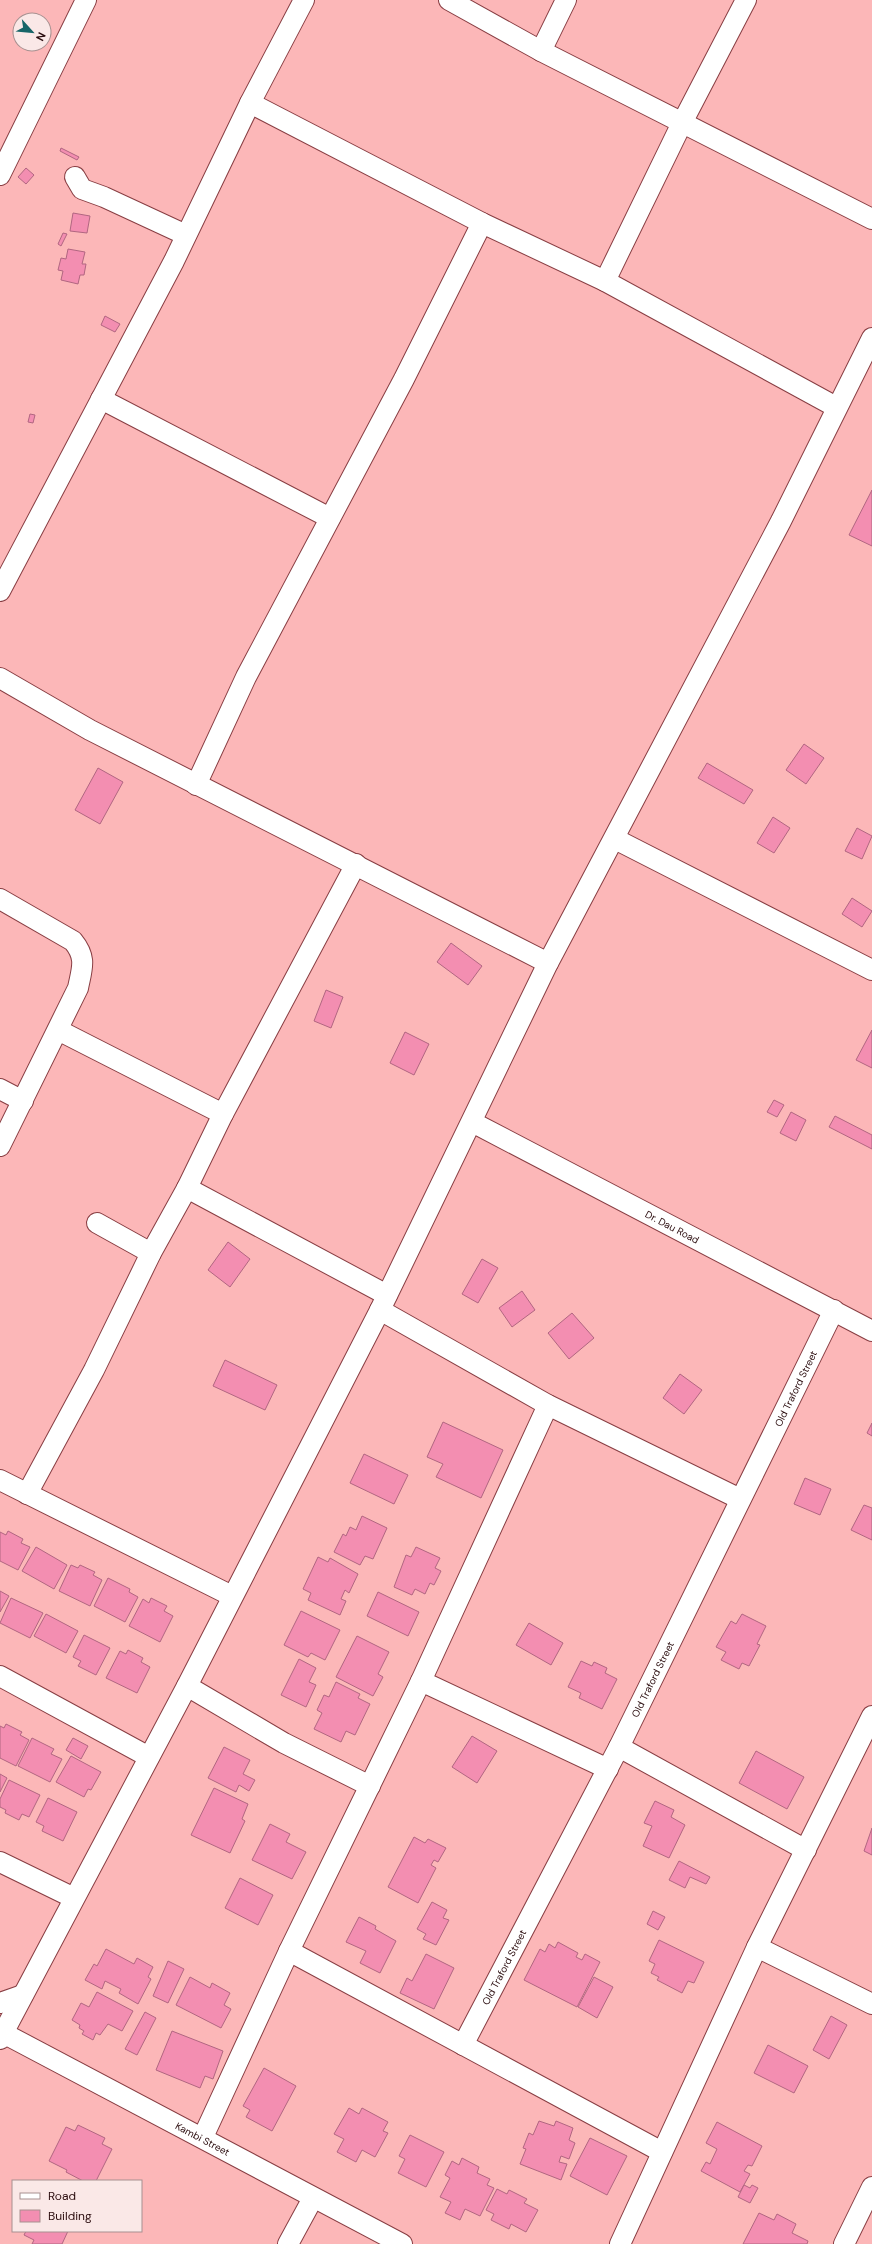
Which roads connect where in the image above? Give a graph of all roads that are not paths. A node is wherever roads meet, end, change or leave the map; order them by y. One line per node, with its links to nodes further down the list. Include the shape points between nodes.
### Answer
1 (86, 0): 9 (street)
2 (304, 0): 7 (street)
3 (449, 0): 6 (street)
4 (566, 0): 6 (street)
5 (746, 0): 8 (street)
6 (541, 51): 8 (street)
7 (250, 103): 12 (street); 13 (street)
8 (682, 123): 11 (street); 14 (street)
9 (0, 175)
10 (76, 177): 13 (street, via 82,189)
11 (872, 219)
12 (482, 223): 14 (street); 18 (street, via 404,379)
13 (186, 235): 16 (street)
14 (605, 281): 17 (street)
15 (872, 338): 17 (street)
16 (101, 399): 18 (street); 19 (street)
17 (836, 407): 22 (street, via 781,521)
18 (330, 518): 21 (street, via 246,677)
19 (0, 591)
20 (0, 678): 21 (street, via 90,730)
21 (196, 785): 23 (street)
22 (615, 839): 25 (street); 26 (street)
23 (356, 864): 25 (street); 30 (street)
24 (0, 898): 27 (street, via 50,926 73,941 80,950 83,962 78,988)
25 (548, 963): 31 (street)
26 (872, 970)
27 (58, 1030): 29 (street); 30 (street)
28 (0, 1089): 29 (street)
29 (23, 1101): 32 (street)
30 (223, 1114): 33 (street)
31 (472, 1122): 36 (street); 37 (street, Dr. Dau Road)
32 (0, 1146)
33 (187, 1188): 35 (street); 36 (street)
34 (97, 1223): 35 (street)
35 (151, 1253): 41 (street, via 94,1370)
36 (383, 1302): 39 (street); 43 (street)
37 (834, 1310): 38 (street, Dr. Dau Road); 42 (street, Old Traford Street)
38 (872, 1331)
39 (548, 1405): 42 (street); 45 (street)
40 (0, 1480): 41 (street)
41 (27, 1494): 43 (street)
42 (740, 1500): 48 (street, Old Traford Street)
43 (232, 1596): 46 (street)
44 (0, 1676): 49 (street)
45 (421, 1681): 50 (street); 51 (street)
46 (187, 1686): 49 (street); 51 (street, via 284,1743)
47 (872, 1716): 52 (street)
48 (619, 1747): 50 (street, Old Traford Street); 52 (street)
49 (149, 1758): 54 (street)
50 (608, 1769): 61 (street, Old Traford Street)
51 (370, 1786): 56 (street)
52 (806, 1850): 55 (street)
53 (0, 1862): 54 (street)
54 (74, 1898): 57 (street)
55 (758, 1947): 59 (street); 63 (street)
56 (289, 1951): 61 (street); 62 (street)
57 (23, 1995): 58 (street); 60 (street)
58 (0, 2003)
59 (872, 2004)
60 (2, 2036): 62 (street, Kambi Street)
61 (464, 2045): 63 (street)
62 (203, 2137): 65 (street, Kambi Street)
63 (662, 2152): 68 (street)
64 (872, 2187): 69 (street)
65 (313, 2198): 66 (street); 67 (street, Kambi Street)
66 (288, 2244)
67 (402, 2244)
68 (620, 2244)
69 (844, 2244)

